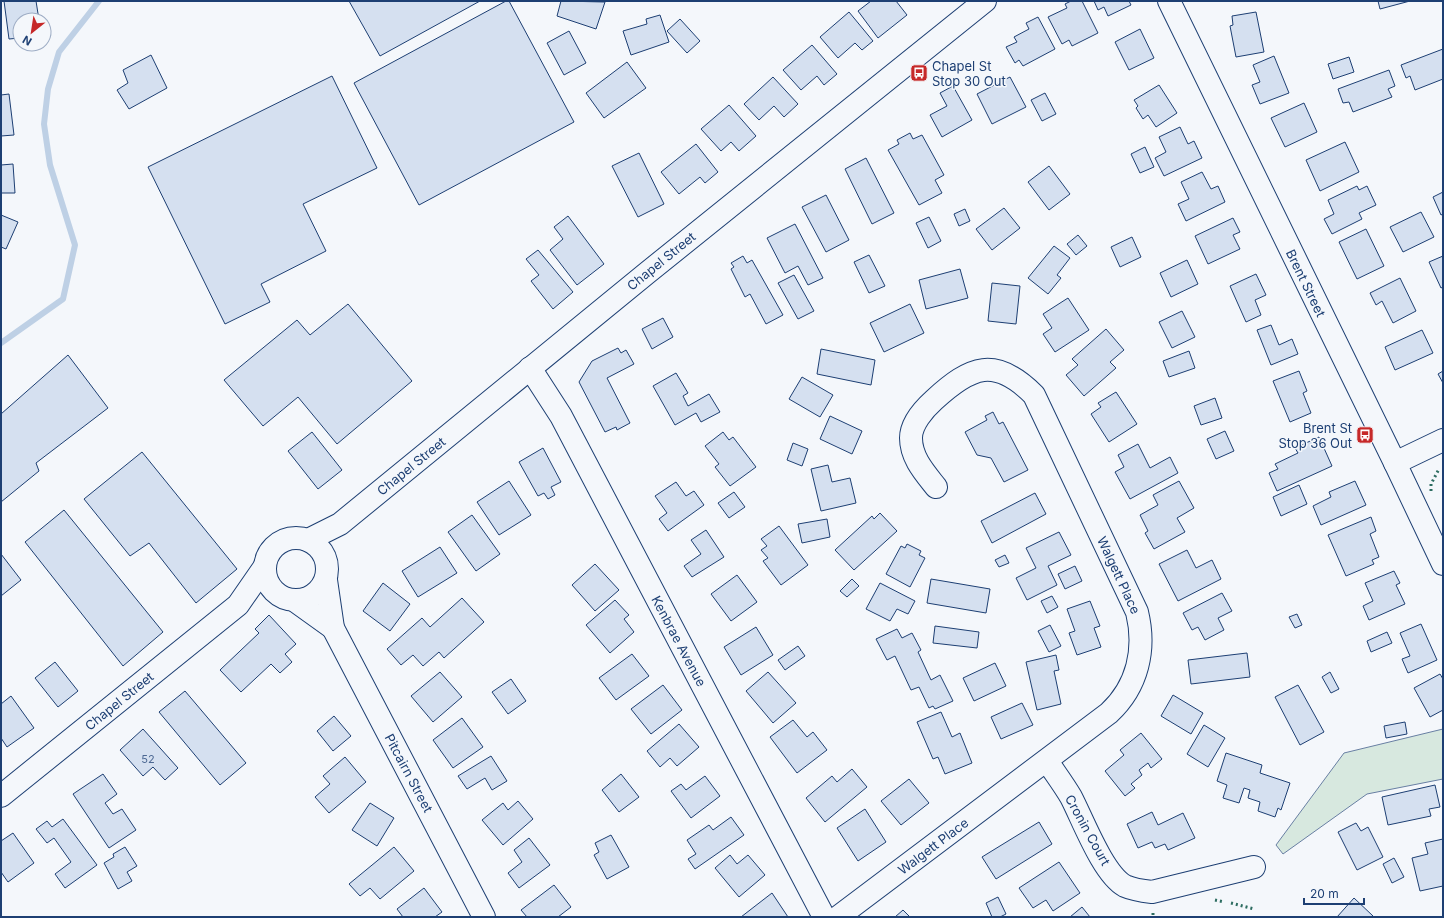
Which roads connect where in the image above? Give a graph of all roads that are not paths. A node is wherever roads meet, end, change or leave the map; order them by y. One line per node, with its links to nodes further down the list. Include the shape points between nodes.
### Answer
1 (985, 1): 3 (street, Chapel Street)
2 (1169, 1): 5 (street, Brent Street)
3 (530, 368): 7 (street, Chapel Street); 19 (street, Kenbrae Avenue, via 561,416)
4 (1443, 440): 5 (street)
5 (1395, 463): 9 (street, Brent Street)
6 (936, 487): 15 (street, Walgett Place, via 921,468 912,448 913,428 920,416 953,382 967,374 980,370 994,370 1014,378 1034,395 1137,612 1141,630 1137,668 1121,701)
7 (340, 524): 8 (street, Chapel Street); 11 (street)
8 (308, 540): 10 (street, via 289,538 280,542 268,556); 11 (street, via 323,552)
9 (1443, 564)
10 (265, 566): 12 (street, via 270,585 276,592); 13 (street, Chapel Street)
11 (326, 571): 12 (street, via 321,589 313,596); 14 (street, Pitcairn Street)
12 (289, 599): 13 (street); 14 (street, Pitcairn Street)
13 (238, 605): 16 (street, Chapel Street)
14 (333, 628): 18 (street, Pitcairn Street)
15 (1047, 761): 17 (street, Cronin Court, via 1070,796 1104,863 1125,886 1138,891 1152,892); 20 (street, Walgett Place)
16 (1, 796)
17 (1254, 867)
18 (484, 917)
19 (824, 917)
20 (838, 917)

